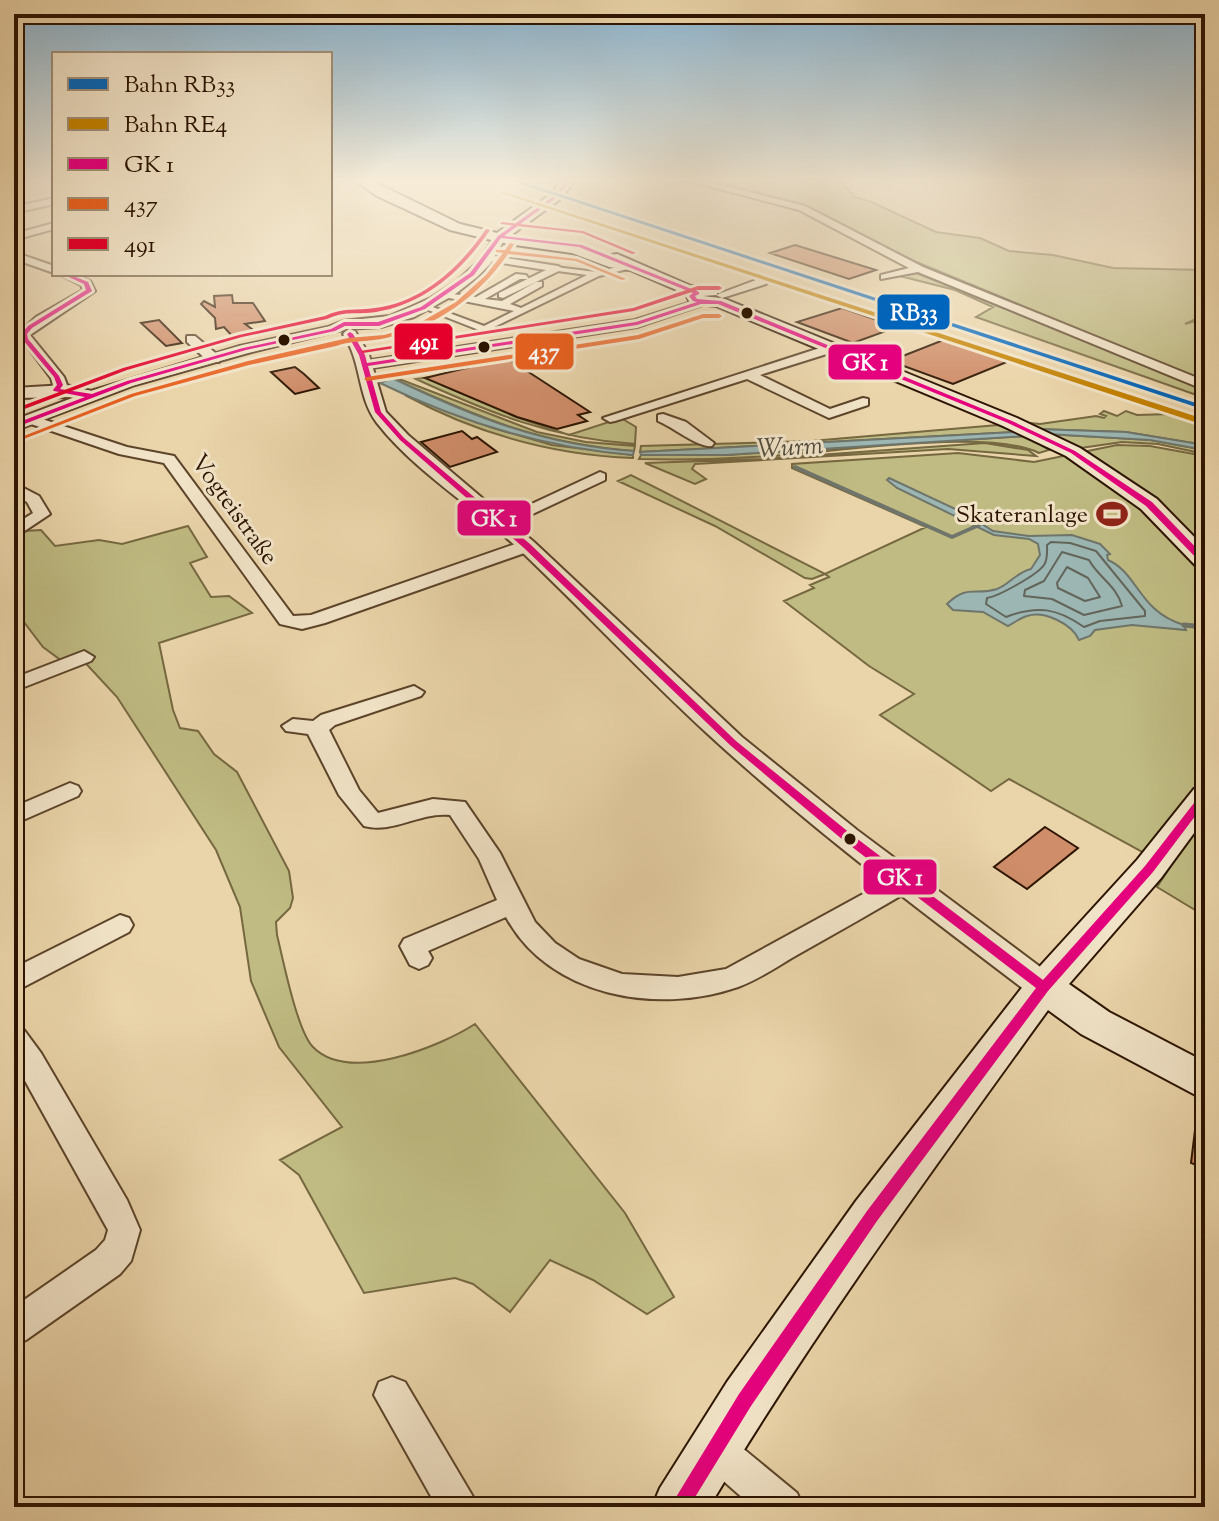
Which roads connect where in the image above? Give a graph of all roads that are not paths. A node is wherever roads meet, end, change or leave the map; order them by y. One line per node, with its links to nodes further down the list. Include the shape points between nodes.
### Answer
1 (492, 250): 5 (street)
2 (578, 250): 6 (main road)
3 (883, 250): 9 (street)
4 (14, 255): 7 (street)
5 (487, 258): 8 (street); 25 (street, via 412,314)
6 (629, 266): 10 (street); 19 (main road)
7 (52, 269)
8 (558, 269): 10 (street); 15 (street)
9 (919, 269): 12 (street); 32 (street)
10 (596, 274): 23 (street)
11 (69, 276): 33 (street, via 86,283 89,291 24,334 57,377)
12 (885, 277)
13 (490, 280): 16 (street)
14 (761, 280): 19 (street)
15 (523, 282): 16 (street, via 519,276); 21 (street)
16 (507, 283): 20 (street)
17 (539, 284): 21 (street)
18 (447, 295): 20 (street)
19 (710, 298): 28 (main road); 30 (street, via 637,323)
20 (479, 299): 21 (street)
21 (503, 300): 23 (street)
22 (427, 308): 24 (street)
23 (523, 311): 24 (street)
24 (484, 329): 27 (street)
25 (355, 330): 29 (street, via 333,330); 30 (street)
26 (191, 339): 29 (street)
27 (496, 345)
28 (829, 349): 31 (street); 49 (main road, via 1016,425 1091,463 1149,504)
29 (214, 359): 35 (street)
30 (365, 365): 46 (street, via 370,397 383,420)
31 (747, 374): 37 (street); 38 (street)
32 (1205, 386)
33 (56, 390): 34 (street); 35 (street)
34 (14, 393)
35 (93, 396): 41 (street)
36 (863, 402): 37 (street, via 829,414)
37 (817, 408): 39 (street)
38 (662, 410): 40 (street, via 642,420 626,413); 43 (street)
39 (791, 417)
40 (610, 418)
41 (40, 422): 42 (street); 48 (street, Vogteistraße, via 124,451 169,459 292,622 318,619)
42 (14, 426)
43 (707, 443)
44 (600, 477): 46 (street)
45 (17, 493): 47 (street, via 33,499 42,514)
46 (501, 522): 48 (street)
47 (14, 533)
48 (527, 546): 58 (street, via 731,741)
49 (1205, 562)
50 (84, 657): 51 (street)
51 (14, 685)
52 (414, 692): 54 (street)
53 (293, 726): 54 (street)
54 (318, 728): 59 (street, via 372,820 438,804 457,808 491,858)
55 (70, 791): 57 (street)
56 (1205, 796): 63 (main road, via 1149,869)
57 (14, 816)
58 (905, 882): 59 (street, via 733,978 671,990 627,986 577,969 534,938); 63 (street)
59 (510, 905): 61 (street, via 413,946)
60 (120, 925): 62 (street)
61 (419, 958)
62 (14, 981)
63 (1044, 987): 65 (main road, via 1095,1023); 68 (main road, via 872,1216)
64 (17, 1048): 66 (street, via 124,1230 119,1249 80,1284)
65 (1205, 1082)
66 (14, 1328)
67 (392, 1395): 69 (street)
68 (716, 1450): 70 (main road); 71 (street)
69 (459, 1507)
70 (679, 1507)
71 (783, 1507)

